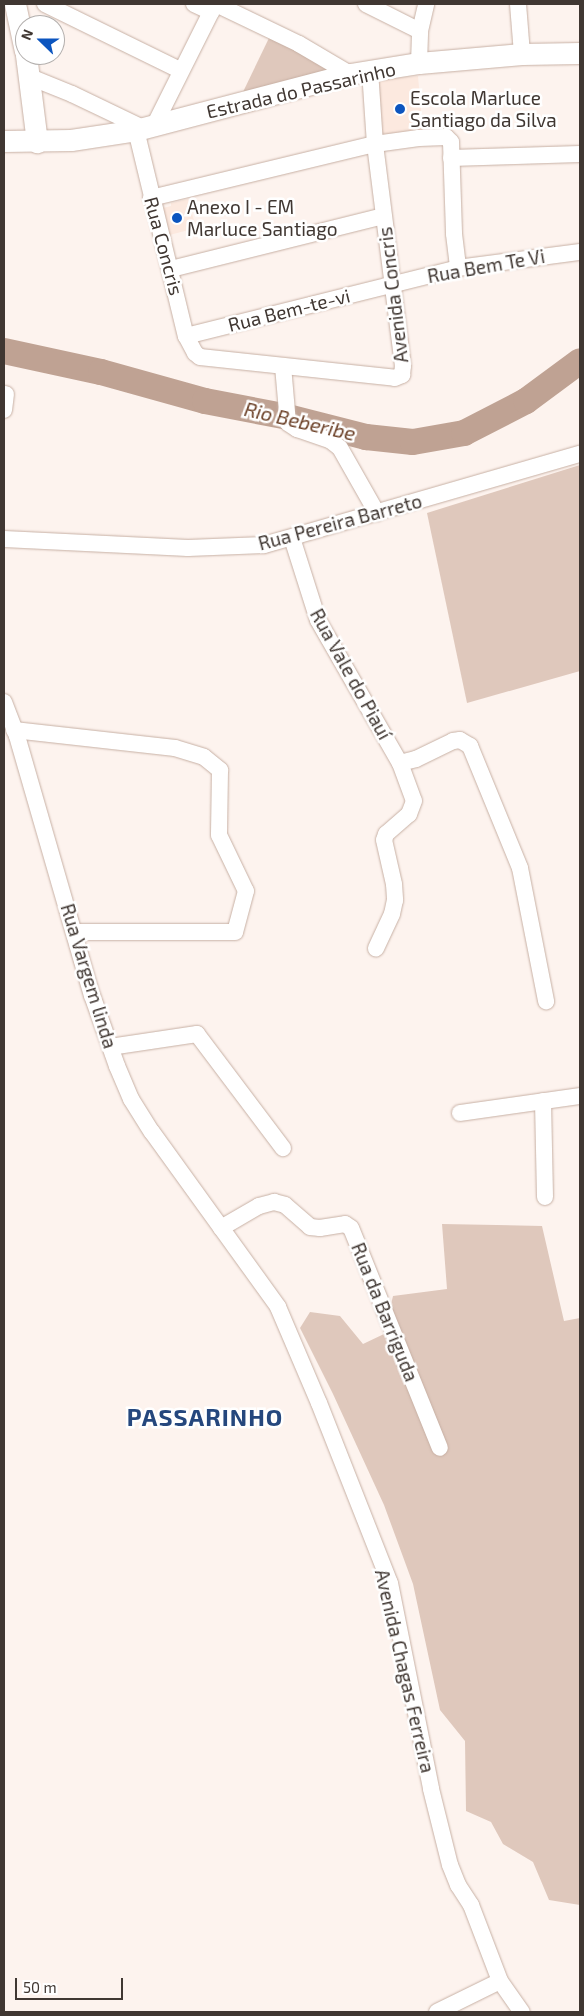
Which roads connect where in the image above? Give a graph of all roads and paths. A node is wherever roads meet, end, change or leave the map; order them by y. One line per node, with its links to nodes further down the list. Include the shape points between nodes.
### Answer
1 (44, 4): 12 (street)
2 (194, 4): 6 (street)
3 (366, 4): 7 (street)
4 (426, 4): 7 (street)
5 (518, 4): 9 (street)
6 (214, 6): 12 (street); 13 (street)
7 (420, 31): 10 (street)
8 (580, 53): 9 (street, Estrada do Passarinho)
9 (522, 54): 10 (street, Estrada do Passarinho)
10 (419, 63): 13 (street, Estrada do Passarinho)
11 (28, 65): 14 (street)
12 (180, 70): 15 (street)
13 (360, 73): 15 (street, Estrada do Passarinho); 18 (street, Avenida Concris)
14 (30, 77): 15 (street); 17 (street)
15 (145, 128): 17 (street, Estrada do Passarinho); 21 (street, Rua Concris)
16 (4, 141): 17 (street, Estrada do Passarinho)
17 (37, 142)
18 (375, 144): 20 (street, via 446,137 451,142); 21 (street); 22 (street, Avenida Concris)
19 (580, 154): 20 (street)
20 (452, 158): 24 (street)
21 (151, 198): 25 (street, Rua Concris)
22 (384, 216): 25 (street); 26 (street, Avenida Concris)
23 (580, 252): 24 (street, Rua Bem Te Vi)
24 (458, 268): 26 (street, Rua Bem Te Vi)
25 (171, 269): 27 (street, Rua Concris)
26 (393, 285): 27 (street, Rua Bem-te-vi); 29 (street, Avenida Concris, via 402,375 389,378)
27 (186, 336): 28 (street, Rua Concris, via 189,346)
28 (200, 357): 29 (street, Avenida Concris)
29 (283, 366): 31 (street, via 286,420 297,429 331,441 340,448)
30 (580, 454): 31 (street, Rua Pereira Barreto)
31 (377, 514): 32 (street, Rua Pereira Barreto)
32 (292, 538): 33 (street, Rua Pereira Barreto, via 264,545 214,548); 36 (street, Rua Vale do Piauí, via 318,620)
33 (4, 539)
34 (4, 702): 35 (street, Rua Vargem linda)
35 (14, 730): 37 (street, Rua Vargem linda); 37 (street, via 175,748 204,757 220,770 219,835 246,892 235,932)
36 (397, 757): 38 (street, Rua Vale do Piauí, via 414,801 409,814 386,834 384,840 395,900); 39 (street, via 416,759 453,741 460,740 470,746 520,868)
37 (75, 932): 40 (street, Rua Vargem linda)
38 (376, 948)
39 (546, 1001)
40 (110, 1047): 44 (street, Rua Vargem linda, via 197,1034); 46 (street, Rua Vargem linda, via 131,1099)
41 (580, 1096): 42 (street)
42 (543, 1102): 43 (street); 45 (street)
43 (460, 1113)
44 (282, 1148)
45 (545, 1197)
46 (221, 1228): 47 (street, Rua da Barriguda, via 260,1206 274,1202 285,1205 310,1227 345,1224 352,1228); 48 (street, Avenida Chagas Ferreira, via 278,1308 390,1583 431,1789 450,1865 471,1905)
47 (440, 1448)
48 (500, 1981): 49 (street); 50 (street, Avenida Chagas Ferreira)
49 (438, 2012)
50 (522, 2012)

